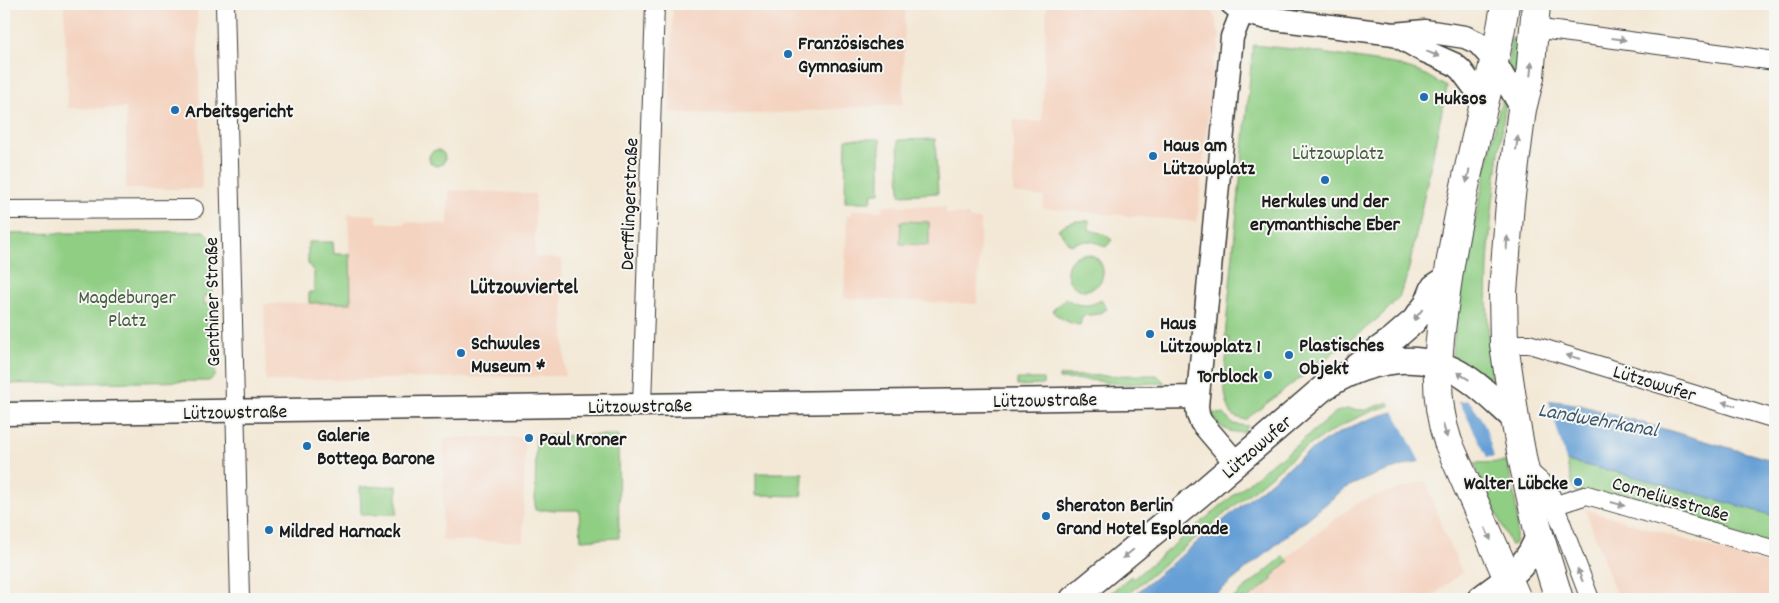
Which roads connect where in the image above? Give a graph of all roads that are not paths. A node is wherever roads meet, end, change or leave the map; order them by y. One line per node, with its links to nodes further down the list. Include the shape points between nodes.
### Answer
1 (225, 4): 20 (street, Genthiner Straße)
2 (654, 4): 19 (street, Derfflingerstraße)
3 (1505, 4): 8 (main road)
4 (1237, 8): 6 (street, via 1267,18); 18 (street)
5 (1535, 16): 7 (street, one-way to 7); 10 (main road, one-way to 5, via 1530,77)
6 (1394, 34): 8 (street, via 1425,31 1465,37 1478,43); 9 (street, one-way to 9, via 1454,64)
7 (1775, 61)
8 (1495, 62): 9 (main road); 10 (street)
9 (1485, 102): 13 (main road, one-way to 13)
10 (1522, 109): 14 (main road, one-way to 10, via 1503,292)
11 (194, 209): 12 (street)
12 (4, 210)
13 (1448, 278): 15 (main road); 16 (main road, one-way to 16, via 1434,287 1427,304 1410,325)
14 (1504, 344): 17 (main road); 22 (street, Lützowufer, one-way to 14, via 1537,346)
15 (1438, 365): 16 (main road, Lützowufer, via 1404,360); 17 (main road, Lützowufer, one-way to 15); 28 (main road, one-way to 28, via 1438,397 1443,428)
16 (1343, 376): 23 (main road, Lützowufer, via 1322,389)
17 (1498, 391): 24 (main road, via 1515,419)
18 (1197, 397): 19 (street, Lützowstraße); 23 (street, via 1201,422)
19 (642, 405): 20 (street, Lützowstraße)
20 (236, 411): 21 (street, Lützowstraße); 29 (street, Genthiner Straße)
21 (4, 414)
22 (1775, 418)
23 (1236, 463): 30 (main road, Lützowufer, one-way to 30)
24 (1523, 465): 25 (street, via 1548,488); 26 (main road)
25 (1556, 505): 27 (street, Corneliusstraße, one-way to 27, via 1588,495); 33 (street, one-way to 25)
26 (1539, 534): 28 (main road); 32 (main road)
27 (1775, 550)
28 (1513, 589): 31 (main road)
29 (240, 599)
30 (1073, 599)
31 (1480, 599)
32 (1559, 599)
33 (1590, 599)

